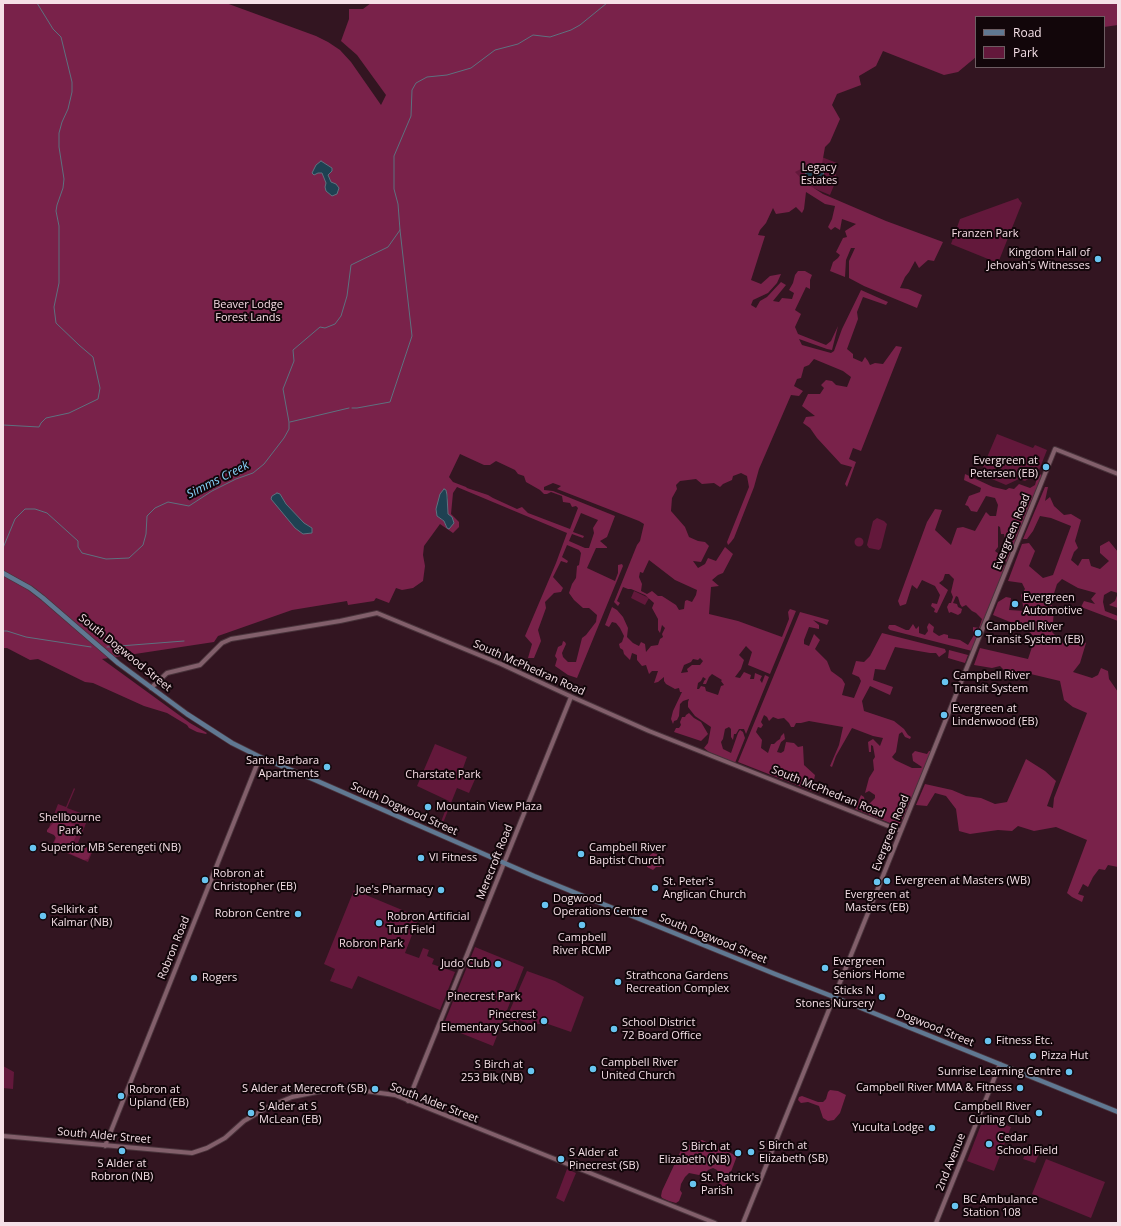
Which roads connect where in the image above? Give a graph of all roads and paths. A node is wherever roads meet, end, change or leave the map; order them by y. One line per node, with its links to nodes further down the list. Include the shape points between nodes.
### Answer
1 (1118, 474): 6 (street, Evergreen Road, via 1055,449)
2 (3, 573): 3 (main road, South Dogwood Street, via 43,598)
3 (151, 688): 4 (street, South McPhedran Road, via 167,673 200,665 222,643 231,639 377,613 501,664); 5 (main road, South Dogwood Street, via 210,730)
4 (571, 697): 6 (street, South McPhedran Road, via 649,731); 7 (street, Merecroft Road)
5 (260, 757): 7 (main road, South Dogwood Street); 13 (street, Robron Road)
6 (901, 831): 8 (street, Evergreen Road)
7 (504, 863): 8 (main road, South Dogwood Street); 10 (street, Merecroft Road)
8 (834, 997): 9 (main road, Dogwood Street); 15 (street, Evergreen Road)
9 (1000, 1064): 11 (main road, Dogwood Street); 16 (street, 2nd Avenue)
10 (408, 1101): 13 (street, South Alder Street, via 395,1095 332,1089 292,1097 270,1106 244,1121 226,1138 192,1153); 14 (street, South Alder Street)
11 (1118, 1112)
12 (3, 1136): 13 (street, South Alder Street)
13 (105, 1146)
14 (715, 1223)
15 (743, 1223)
16 (936, 1223)

